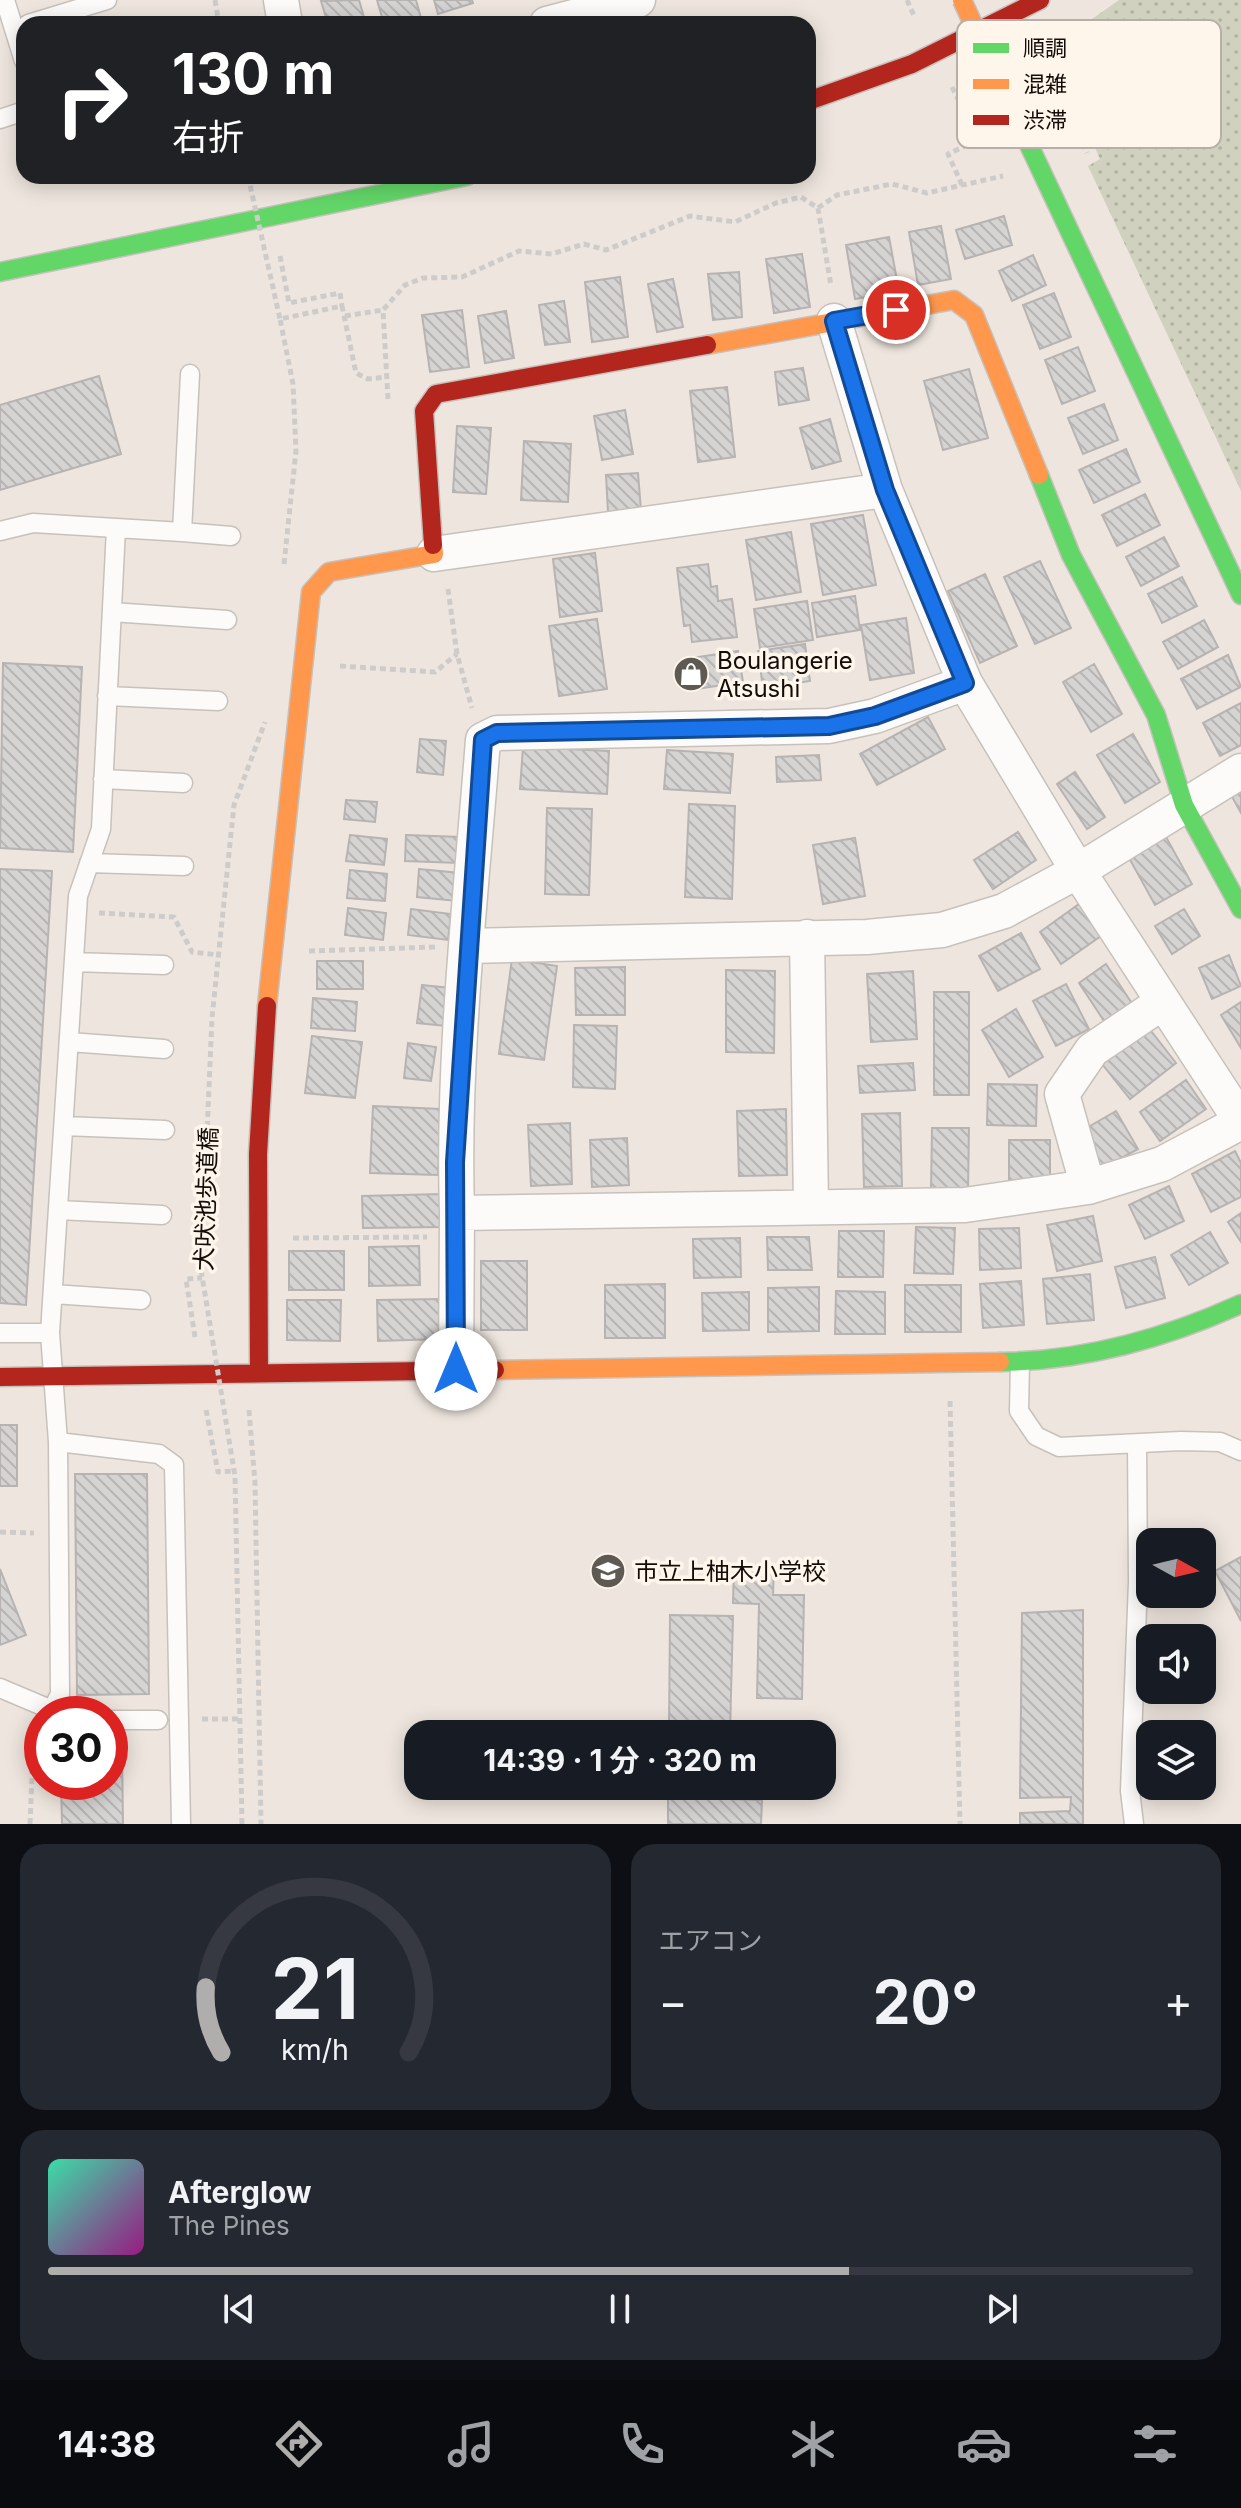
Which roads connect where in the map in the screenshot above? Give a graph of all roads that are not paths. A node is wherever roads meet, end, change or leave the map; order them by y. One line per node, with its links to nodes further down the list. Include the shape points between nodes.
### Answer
1 (5, 0): 8 (lane)
2 (107, 0): 6 (lane)
3 (638, 0): 7 (street)
4 (962, 0): 9 (street, bridge)
5 (1040, 0): 10 (street)
6 (55, 16)
7 (577, 16)
8 (16, 17)
9 (971, 20)
10 (1000, 20)
11 (957, 42): 12 (street, via 912,64)
12 (816, 98)
13 (1030, 148): 24 (street, bridge)
14 (428, 184): 15 (street)
15 (0, 272)
16 (833, 307): 18 (street); 23 (street, via 436,394 424,411); 33 (street, via 954,300 974,315 1071,555 1156,715)
17 (190, 374): 21 (lane)
18 (885, 490): 23 (street); 27 (street)
19 (116, 528): 20 (lane, via 33,523); 21 (lane); 25 (lane)
20 (0, 531)
21 (182, 532): 22 (lane)
22 (231, 536)
23 (438, 553): 60 (street, via 329,572 311,592 270,953 258,1154)
24 (1241, 595)
25 (112, 612): 26 (lane); 28 (lane)
26 (227, 620)
27 (965, 683): 36 (street); 39 (street, via 875,716 829,726 497,733 483,740)
28 (107, 696): 29 (lane); 31 (lane)
29 (218, 701)
30 (1241, 771): 33 (street)
31 (103, 779): 32 (lane); 34 (lane, via 101,829)
32 (183, 783)
33 (1184, 805): 36 (street); 37 (street)
34 (89, 863): 35 (lane); 40 (lane, via 78,896)
35 (184, 866)
36 (1078, 871): 38 (street, via 980,921 942,930); 42 (street)
37 (1241, 909)
38 (807, 937): 39 (street); 49 (street)
39 (468, 946): 52 (street, via 455,1162)
40 (74, 962): 41 (lane); 43 (lane)
41 (164, 965)
42 (1163, 1002): 45 (street); 48 (street, via 1092,1050 1062,1094)
43 (69, 1042): 44 (lane); 46 (lane)
44 (164, 1049)
45 (1241, 1122): 48 (street, via 1162,1164)
46 (64, 1126): 47 (lane); 50 (lane)
47 (165, 1130)
48 (1088, 1187): 49 (street, via 965,1205)
49 (811, 1206): 52 (street)
50 (58, 1210): 51 (lane); 53 (lane)
51 (162, 1215)
52 (457, 1225): 59 (street)
53 (53, 1294): 54 (lane); 57 (lane)
54 (141, 1300)
55 (1241, 1304): 58 (street, via 1185,1330 1124,1348)
56 (0, 1333): 57 (lane)
57 (50, 1333): 61 (lane)
58 (1020, 1362): 59 (street); 64 (lane, via 1019,1411 1036,1436 1059,1447)
59 (456, 1369): 60 (street)
60 (259, 1373): 61 (street)
61 (51, 1376): 62 (street); 63 (lane)
62 (0, 1377)
63 (58, 1442): 67 (lane); 71 (lane, via 159,1454 174,1465)
64 (1137, 1444): 65 (lane, via 1220,1442); 72 (lane, via 1130,1791)
65 (1241, 1451)
66 (0, 1688): 68 (lane)
67 (59, 1696)
68 (24, 1700)
69 (128, 1720): 70 (lane)
70 (158, 1720)
71 (181, 1824)
72 (1134, 1824)

